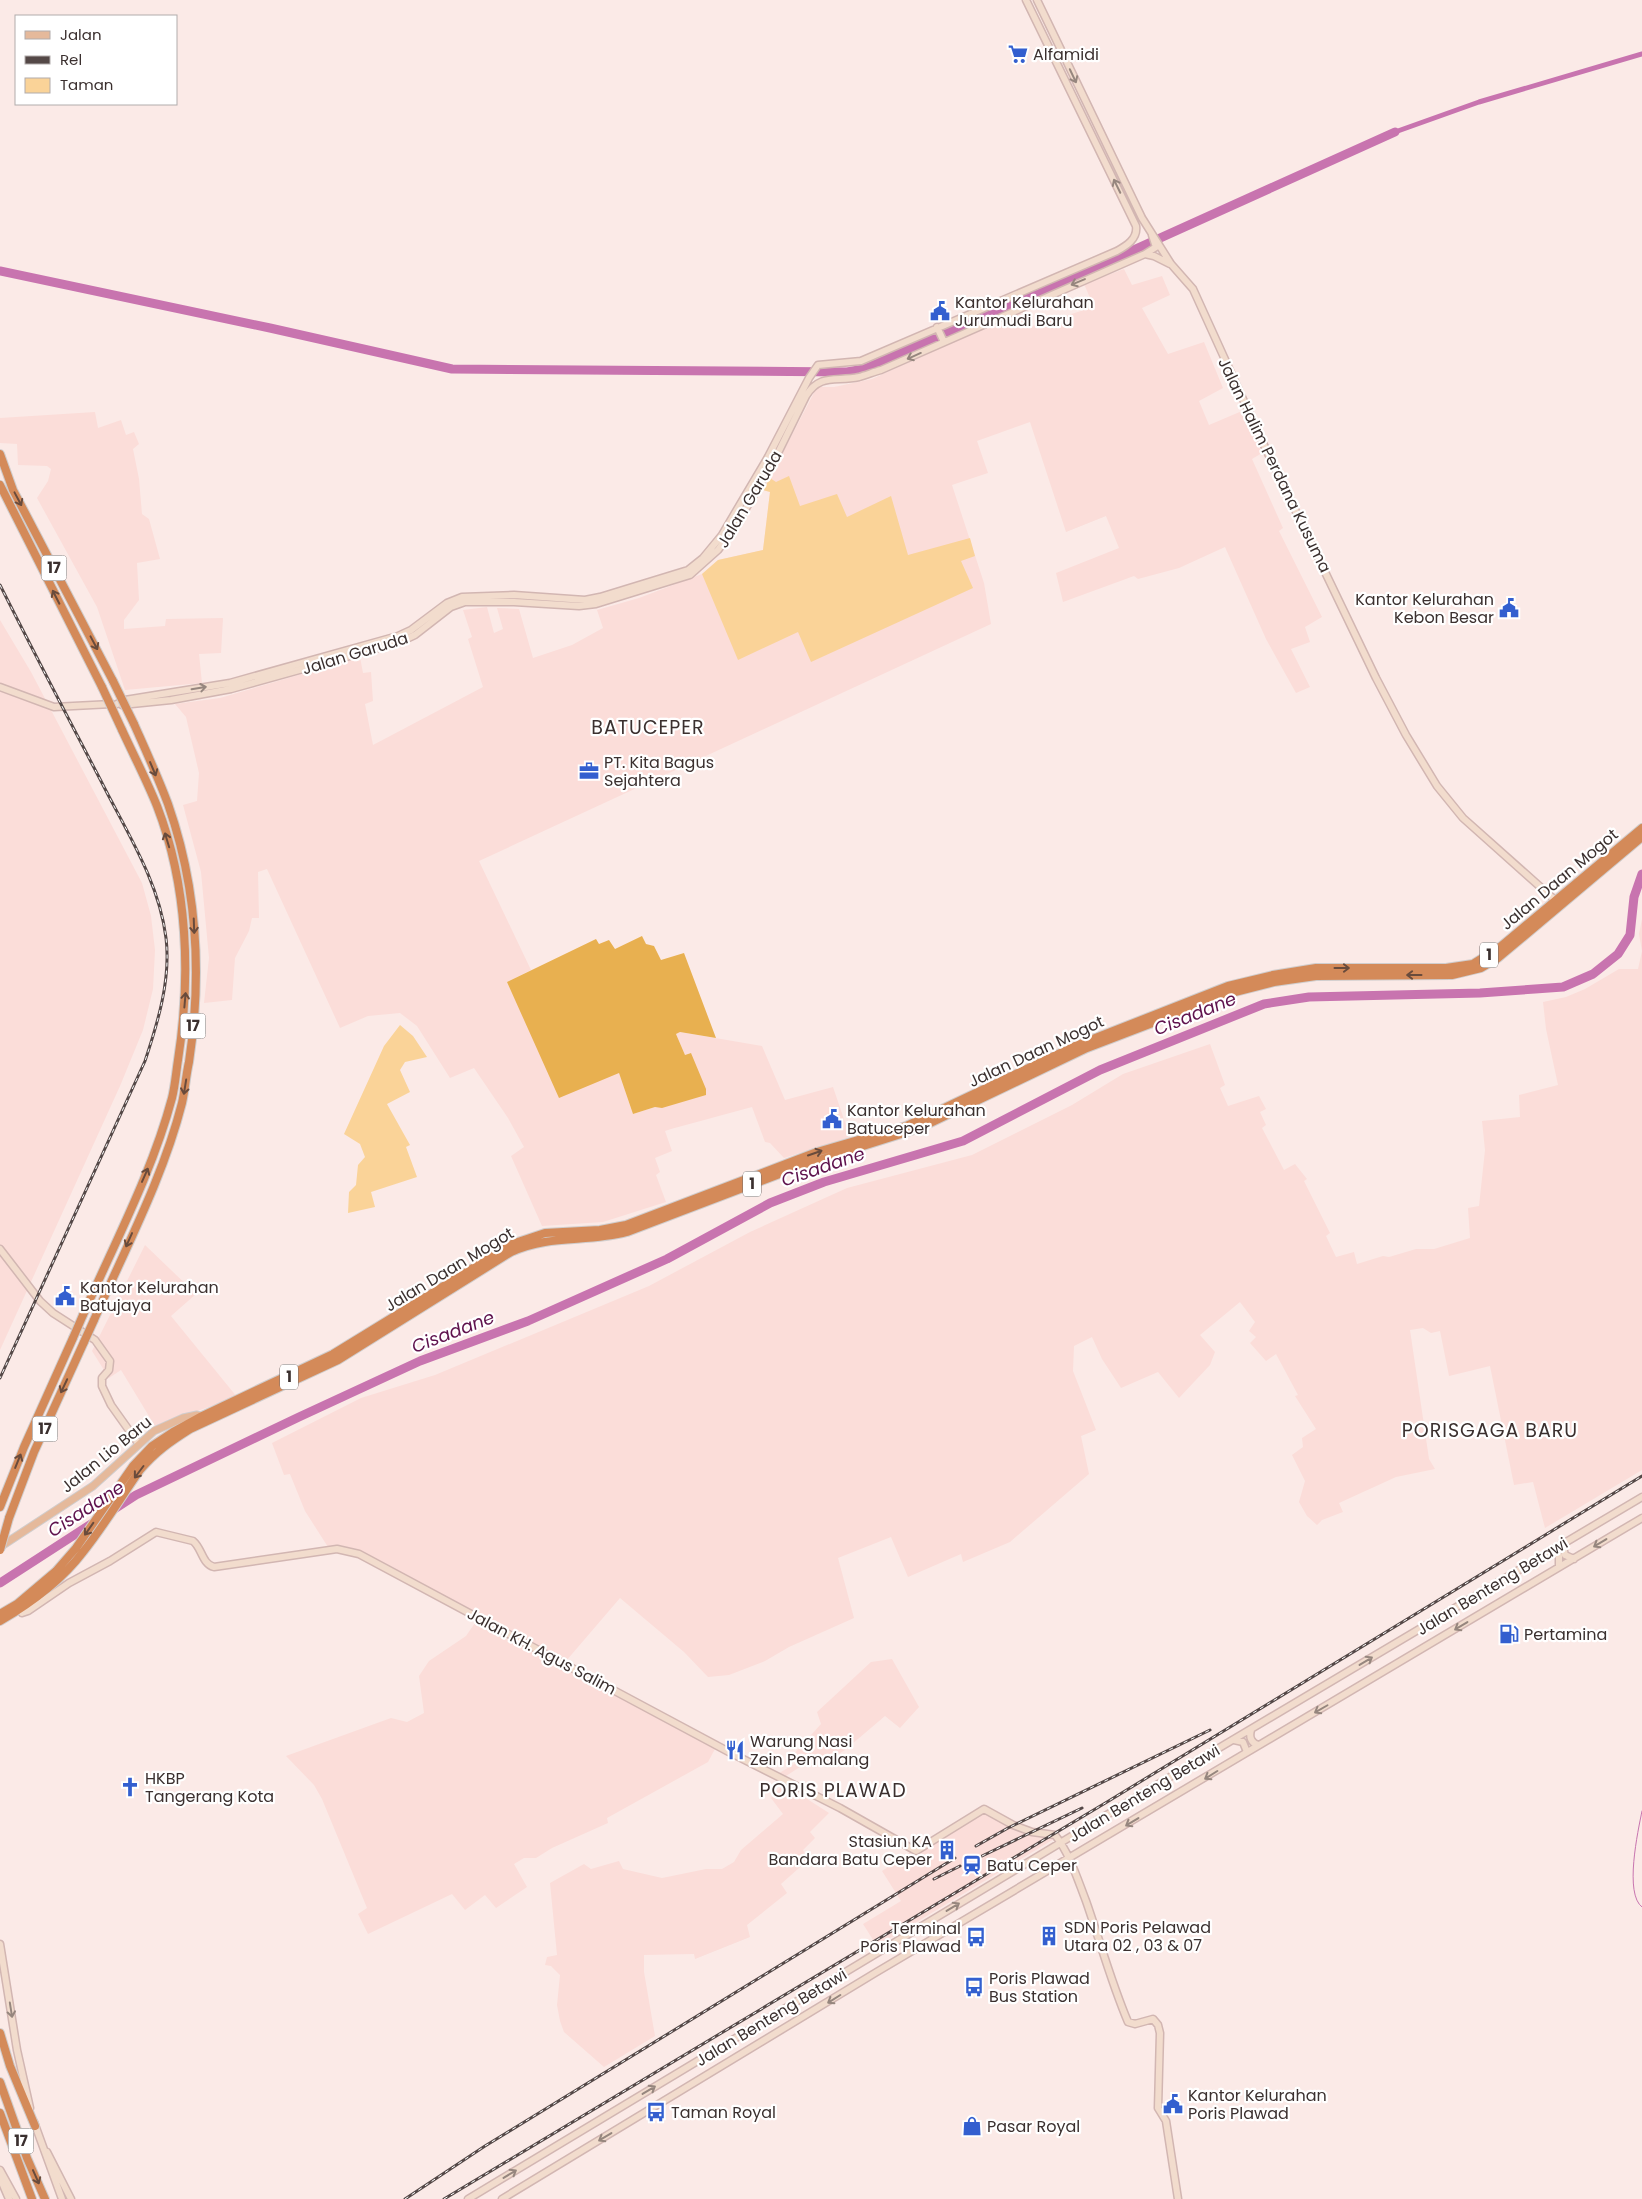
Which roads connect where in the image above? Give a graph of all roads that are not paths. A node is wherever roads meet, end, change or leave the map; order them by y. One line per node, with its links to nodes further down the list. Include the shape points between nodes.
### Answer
1 (1026, 0): 4 (main road)
2 (1037, 0): 3 (main road, Jalan Halim Perdana Kusuma)
3 (1050, 29): 4 (main road); 5 (main road, Jalan Halim Perdana Kusuma, one-way to 5)
4 (1042, 33): 8 (main road, Jalan Garuda, one-way to 4, via 1117,251 1132,240 1137,231)
5 (1154, 238): 6 (main road, Jalan Garuda, via 1156,247); 7 (main road, Jalan Halim Perdana Kusuma)
6 (1145, 254): 7 (main road); 9 (main road, Jalan Garuda, one-way to 9)
7 (1171, 264): 20 (main road, Jalan Halim Perdana Kusuma, via 1193,289 1262,441 1406,735 1437,786 1462,818)
8 (938, 328): 9 (main road); 12 (main road, Jalan Garuda, via 861,361 821,364 815,368 722,535 688,570 585,600 514,595 462,596 411,630)
9 (943, 340): 12 (main road, Jalan Garuda, one-way to 12, via 881,370 858,377 825,380 812,387 761,485 735,527 718,550 690,575 596,604 464,602 451,607 415,636)
10 (0, 454): 30 (highway, 17, one-way to 30, bridge, via 13,490 134,724 168,804 184,861 194,917 197,986 182,1102 162,1166 34,1452)
11 (0, 485): 27 (highway, 17, one-way to 11, bridge, via 150,1163 172,1097 186,984 183,918 174,863 157,807 102,687)
12 (330, 658): 13 (main road, Jalan Garuda)
13 (230, 686): 15 (main road, Jalan Garuda, one-way to 13); 16 (main road, Jalan Garuda)
14 (0, 687): 17 (main road, Jalan Garuda, via 54,707)
15 (170, 692): 16 (main road); 17 (main road, Jalan Garuda)
16 (171, 700): 17 (main road, Jalan Garuda)
17 (117, 704)
18 (1642, 828): 20 (highway, Jalan Daan Mogot / 1)
19 (1642, 837): 21 (highway, Jalan Daan Mogot / 1, one-way to 21, via 1482,968 1452,975)
20 (1555, 900): 21 (highway, Jalan Daan Mogot / 1, one-way to 20, via 1446,968 1473,964 1500,947)
21 (1316, 972): 23 (highway, Jalan Daan Mogot / 1, via 1254,979 1203,994 1075,1046 906,1126 817,1152 626,1225 545,1233 508,1246 338,1360)
22 (0, 1250): 25 (main road, via 52,1313 95,1340 110,1361 102,1386 111,1405)
23 (204, 1418): 24 (highway, Jalan Daan Mogot / 1); 24 (main road, Jalan Lio Baru, via 197,1414)
24 (184, 1425): 25 (main road, Jalan Lio Baru, via 154,1431); 34 (highway, Jalan Daan Mogot / 1, one-way to 34, via 125,1484 80,1550 52,1584)
25 (138, 1443): 30 (main road, Jalan Lio Baru, via 93,1486)
26 (1642, 1497): 29 (main road, Jalan Benteng Betawi)
27 (0, 1507)
28 (1642, 1518): 32 (main road, Jalan Benteng Betawi, one-way to 32)
29 (1562, 1546): 31 (main road, Jalan Benteng Betawi); 32 (main road, via 1565,1555)
30 (0, 1549)
31 (1553, 1551): 33 (main road, via 1559,1556); 37 (main road, Jalan Benteng Betawi, one-way to 31)
32 (1572, 1558): 33 (main road, Jalan Benteng Betawi)
33 (1560, 1565): 39 (main road, Jalan Benteng Betawi, one-way to 39)
34 (19, 1607): 35 (highway, Jalan Daan Mogot / 1); 36 (highway, Jalan Daan Mogot / 1); 41 (main road, Jalan KH. Agus Salim, via 22,1612 37,1606 156,1532 193,1540 207,1563 214,1567 343,1549 444,1598 916,1850 985,1809 1032,1832 1054,1834)
35 (0, 1614)
36 (0, 1621)
37 (1250, 1733): 38 (main road, Jalan Benteng Betawi); 39 (main road)
38 (1234, 1740): 40 (main road, via 1242,1740); 41 (main road, Jalan Benteng Betawi)
39 (1256, 1745): 40 (main road, Jalan Benteng Betawi)
40 (1247, 1750): 42 (main road, Jalan Benteng Betawi, one-way to 42)
41 (1062, 1844): 42 (main road); 56 (main road, Jalan Benteng Betawi, one-way to 41)
42 (1069, 1856): 57 (main road, Jalan Benteng Betawi, one-way to 57); 58 (main road, via 1128,2022 1135,2024 1153,2019 1159,2028 1158,2108 1166,2121)
43 (0, 1944): 47 (main road, one-way to 47, via 17,2050)
44 (0, 2033): 47 (highway)
45 (0, 2082): 53 (highway, 17, one-way to 53)
46 (0, 2113): 52 (highway, 17)
47 (35, 2126): 54 (main road); 55 (main road)
48 (0, 2170): 51 (main road)
49 (0, 2178): 50 (main road)
50 (10, 2199)
51 (16, 2199)
52 (32, 2199)
53 (45, 2199)
54 (62, 2199)
55 (71, 2199)
56 (468, 2199)
57 (502, 2199)
58 (1178, 2199)

